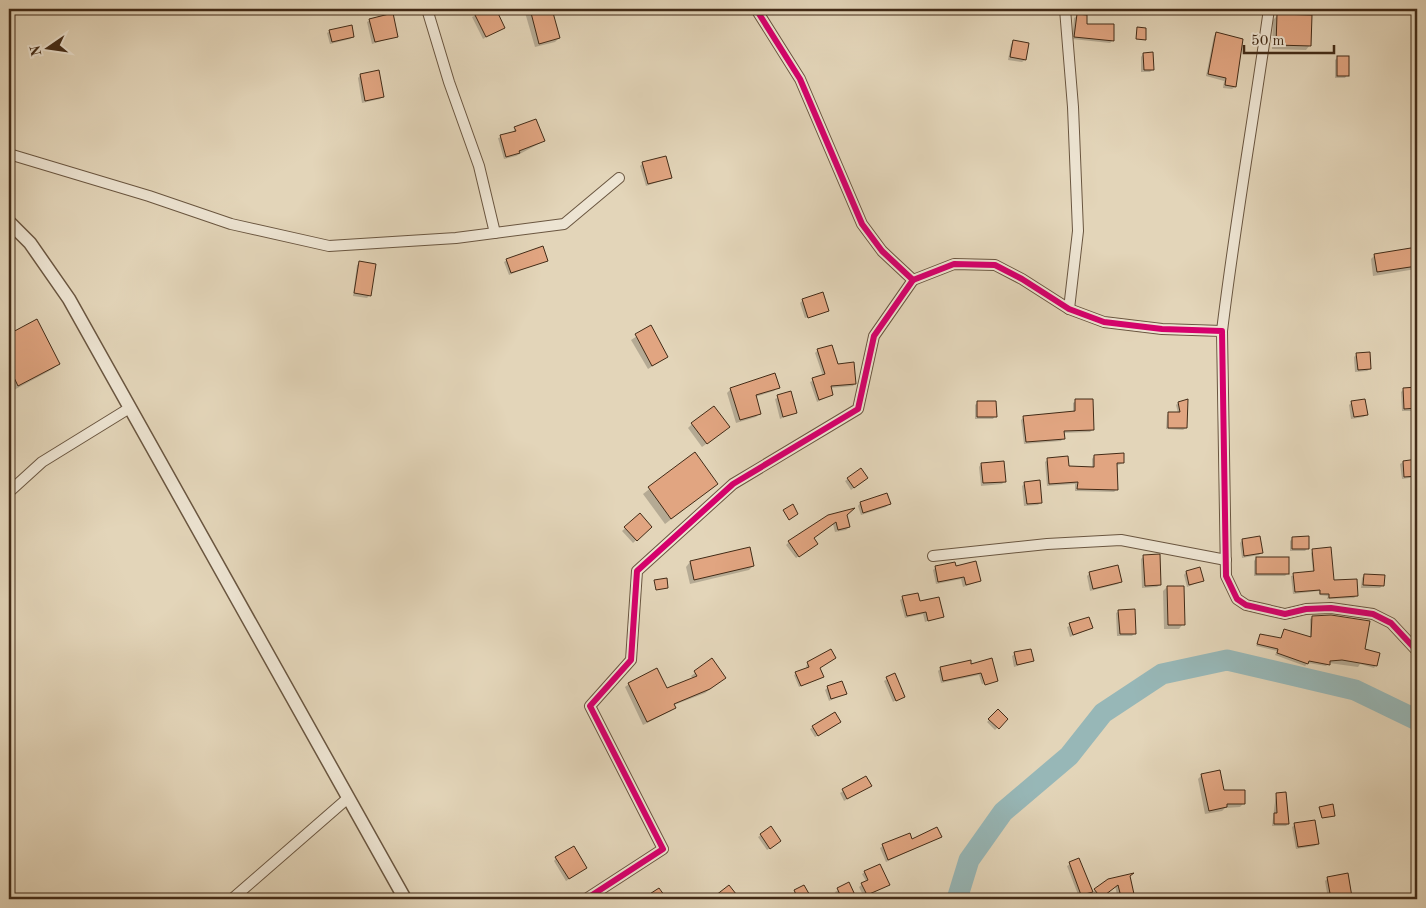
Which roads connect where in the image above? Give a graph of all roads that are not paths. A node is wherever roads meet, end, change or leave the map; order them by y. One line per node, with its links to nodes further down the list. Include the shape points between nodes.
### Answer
1 (427, 9): 8 (street, via 479,166)
2 (756, 9): 9 (street, via 800,79 862,224 882,251)
3 (1064, 9): 10 (street, via 1073,107 1078,231)
4 (1269, 9): 11 (street, via 1247,165 1234,230)
5 (9, 154): 8 (street, via 231,224 330,246)
6 (619, 178): 8 (street, via 564,224)
7 (9, 222): 12 (street, via 30,244 69,299)
8 (495, 233)
9 (913, 280): 10 (street, via 954,264 994,265); 20 (street, via 874,336 858,409 733,484 637,571 631,660 590,706 663,849)
10 (1069, 308): 11 (street, via 1104,322 1162,329)
11 (1222, 331): 15 (street)
12 (128, 409): 13 (street, via 42,462); 17 (street)
13 (9, 492)
14 (933, 556): 15 (street, via 1038,544 1122,540)
15 (1226, 560): 16 (street, via 1230,587 1237,599 1246,605 1285,614 1331,608 1373,614 1392,623)
16 (1417, 652)
17 (348, 798): 18 (street); 19 (street)
18 (232, 899)
19 (405, 899)
20 (586, 899)

